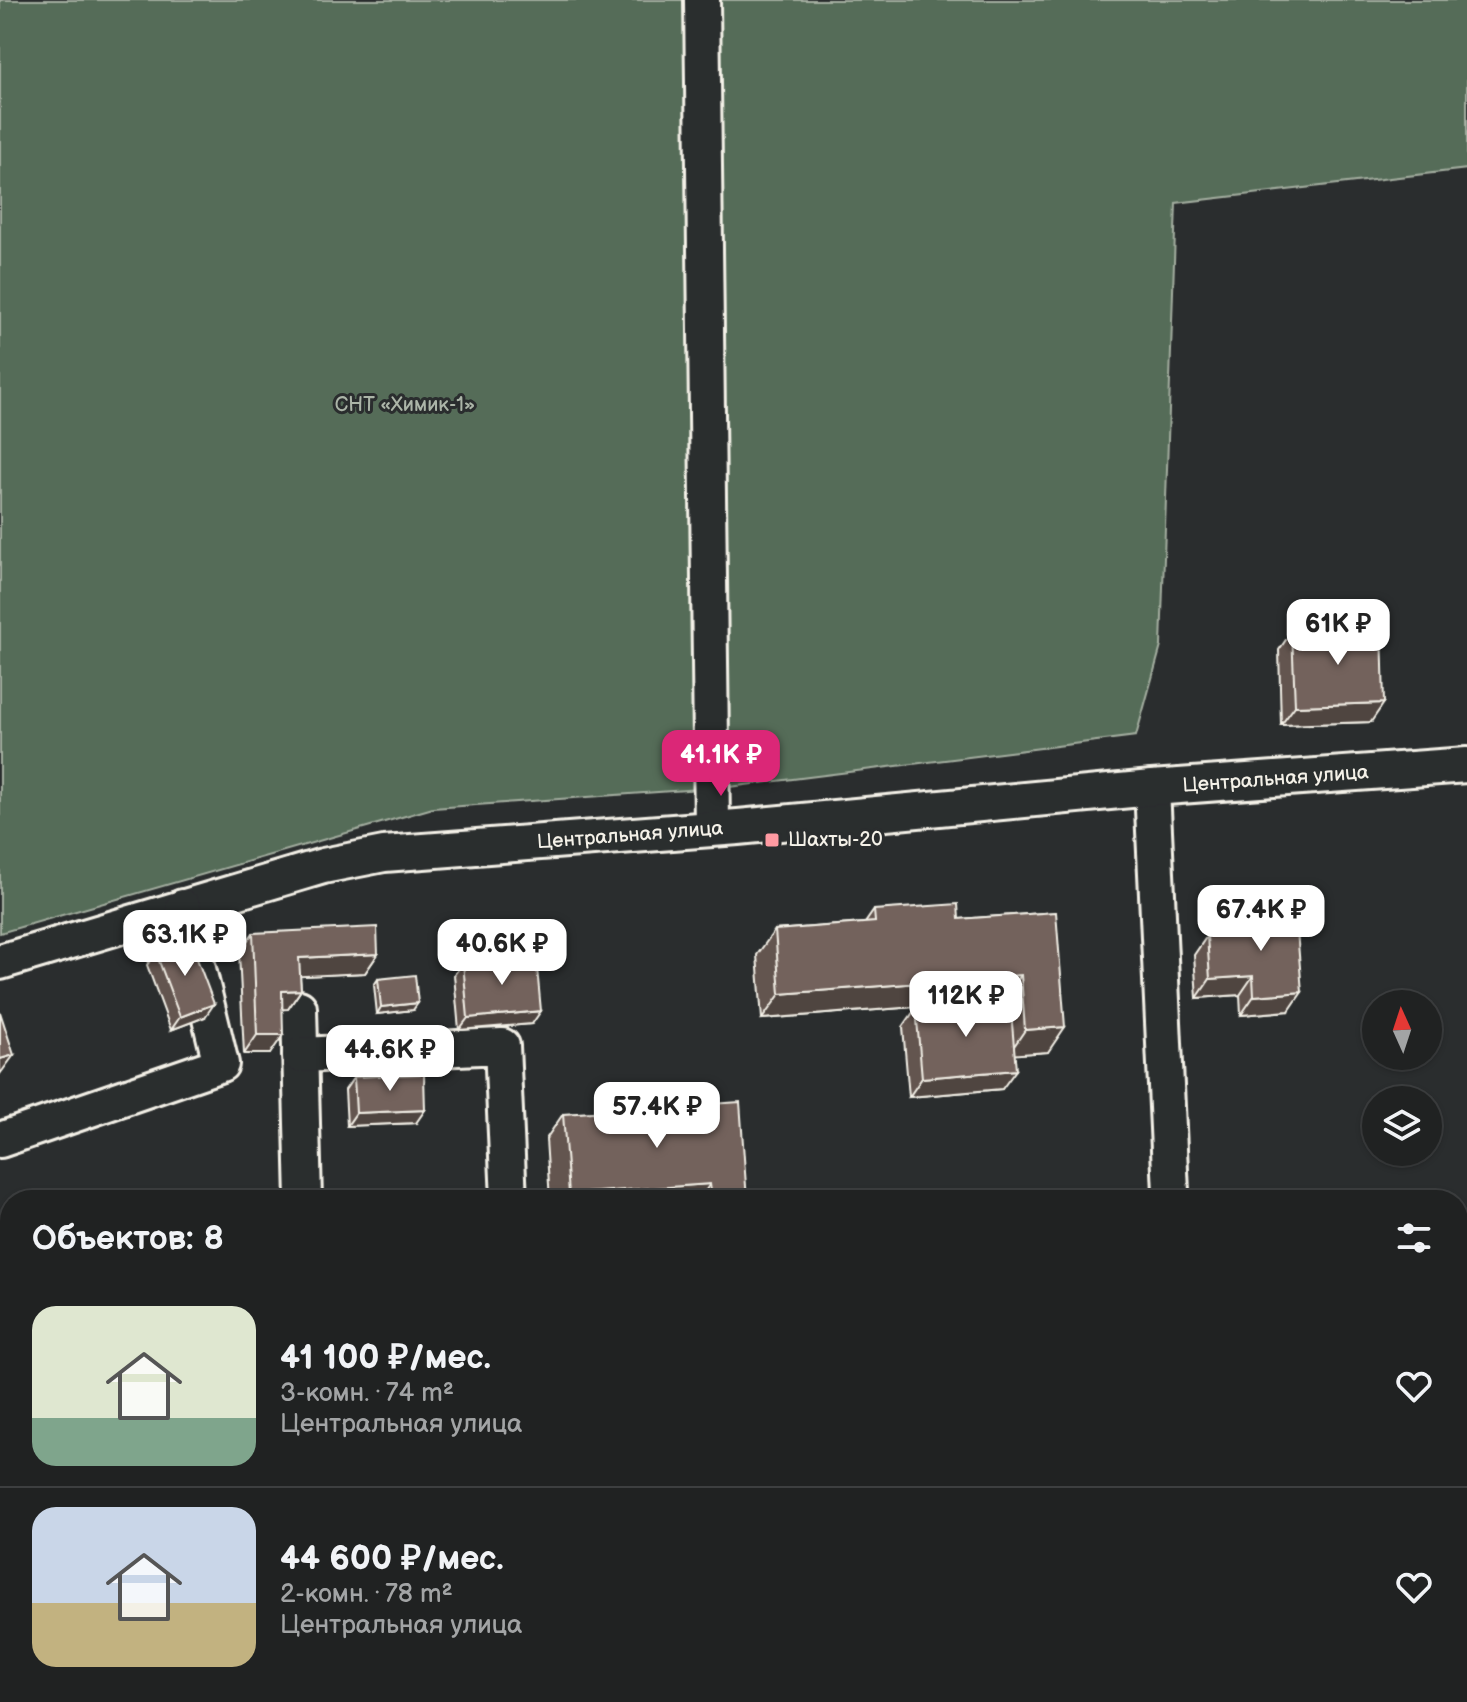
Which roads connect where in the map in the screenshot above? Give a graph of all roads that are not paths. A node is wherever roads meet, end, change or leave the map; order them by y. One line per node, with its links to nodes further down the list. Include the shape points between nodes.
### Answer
1 (702, 0): 4 (street)
2 (1467, 765): 3 (street, Центральная улица)
3 (1152, 788): 4 (street, Центральная улица); 12 (street)
4 (712, 827): 5 (street, Центральная улица, via 384,854)
5 (183, 907): 6 (street, Центральная улица); 9 (street, via 221,1064)
6 (0, 962)
7 (299, 1008): 8 (street)
8 (300, 1055): 10 (street); 11 (street, via 502,1046)
9 (0, 1140)
10 (304, 1190)
11 (509, 1190)
12 (1171, 1190)

